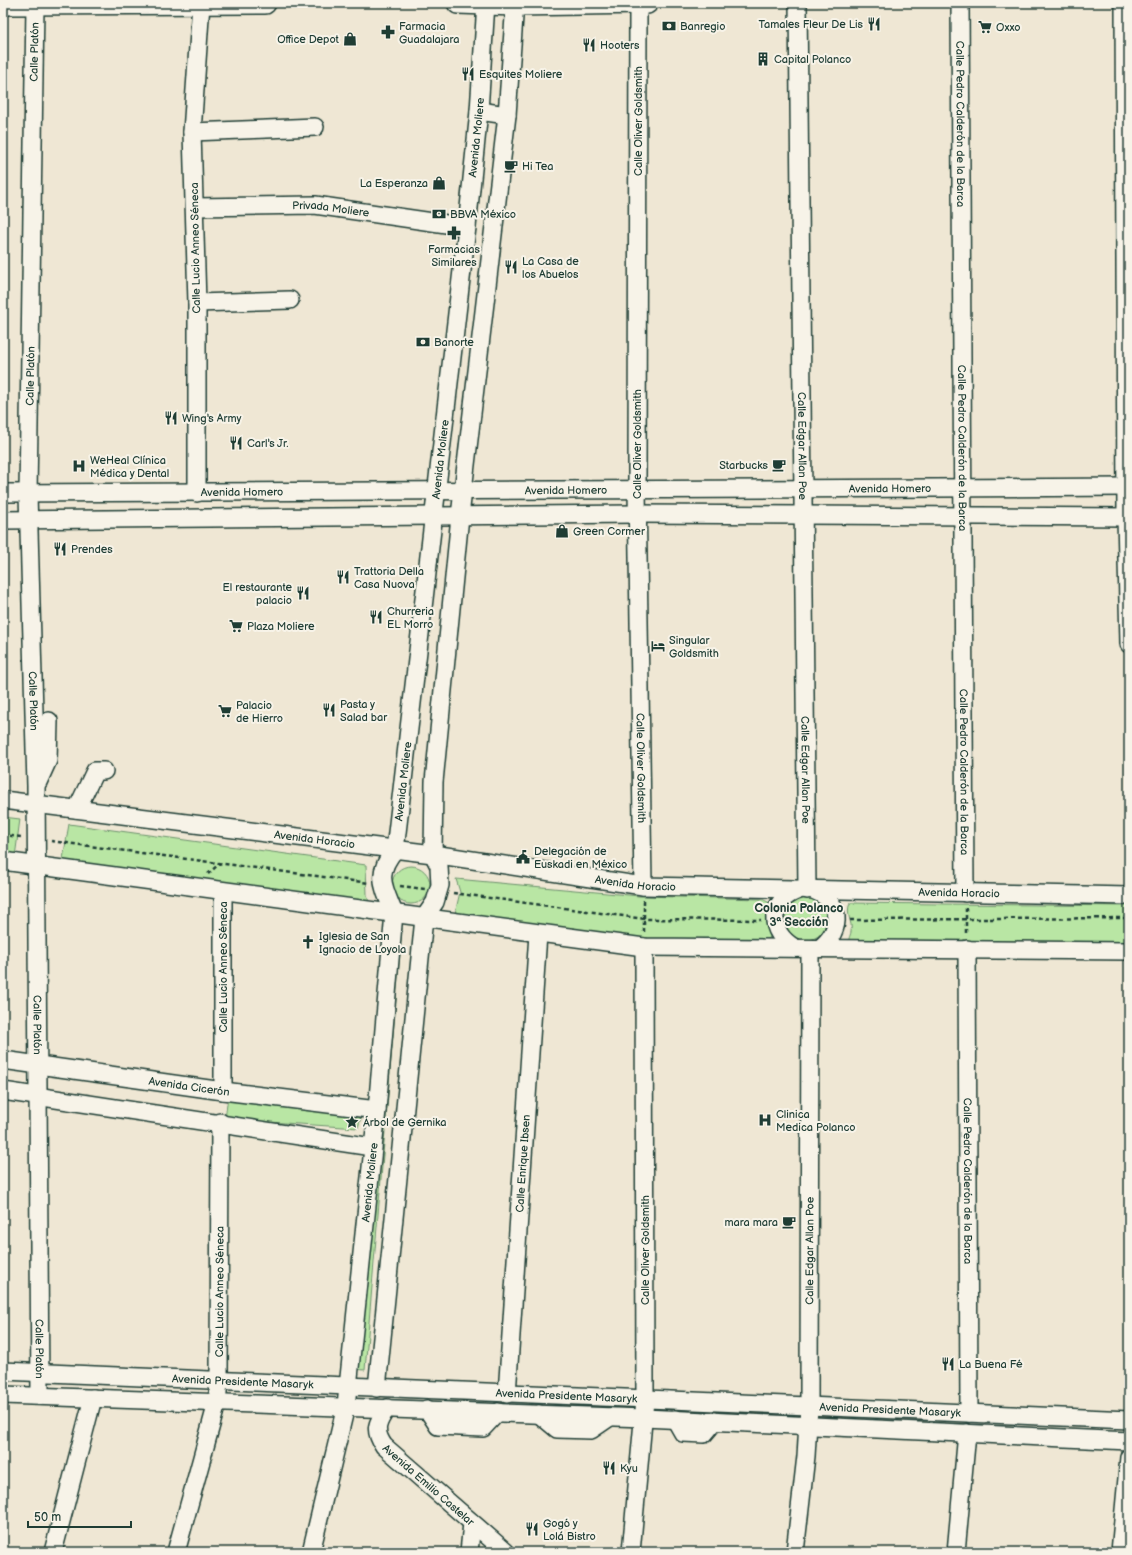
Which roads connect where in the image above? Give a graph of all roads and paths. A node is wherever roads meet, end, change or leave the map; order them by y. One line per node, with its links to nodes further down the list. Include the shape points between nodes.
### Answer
1 (265, 3): 11 (main road)
2 (458, 3): 3 (main road)
3 (486, 3): 12 (main road); 13 (street, Avenida Moliere)
4 (638, 3): 5 (main road); 12 (main road); 24 (street, Calle Oliver Goldsmith)
5 (647, 3)
6 (798, 3): 23 (street, Calle Edgar Allan Poe)
7 (960, 3): 22 (street, Calle Pedro Calderón de la Barca)
8 (1124, 3): 21 (street)
9 (3, 4): 10 (main road)
10 (35, 4): 11 (main road); 29 (street, Calle Platón)
11 (201, 4): 16 (street, Calle Lucio Anneo Séneca)
12 (515, 4): 14 (street)
13 (479, 111): 14 (street); 18 (street, Avenida Moliere)
14 (507, 116): 26 (street)
15 (315, 127): 16 (street)
16 (192, 132): 17 (street, Calle Lucio Anneo Séneca)
17 (195, 206): 18 (street, Privada Moliere, via 315,206); 20 (street, Calle Lucio Anneo Séneca)
18 (467, 227): 25 (street, Avenida Moliere)
19 (290, 300): 20 (street)
20 (197, 303): 28 (street, Calle Lucio Anneo Séneca)
21 (1128, 486): 22 (street, Avenida Homero); 35 (street)
22 (962, 488): 23 (street, Avenida Homero); 32 (street, Calle Pedro Calderón de la Barca)
23 (803, 489): 24 (street, Avenida Homero); 31 (street, Calle Edgar Allan Poe)
24 (637, 490): 26 (street, Avenida Homero); 30 (street, Calle Oliver Goldsmith)
25 (437, 491): 26 (street, Avenida Homero); 28 (street, Avenida Homero); 33 (street, Avenida Moliere)
26 (463, 491): 34 (street)
27 (3, 493): 29 (street, Avenida Homero)
28 (197, 493): 29 (street, Avenida Homero)
29 (28, 494): 36 (street, Calle Platón)
30 (637, 514): 31 (street); 34 (street); 52 (street, Calle Oliver Goldsmith)
31 (803, 514): 32 (street); 53 (street, Calle Edgar Allan Poe)
32 (962, 515): 35 (street); 56 (street, Calle Pedro Calderón de la Barca)
33 (434, 516): 34 (street); 36 (street); 47 (street, Avenida Moliere)
34 (460, 516): 48 (street, via 434,782)
35 (1128, 517): 38 (street)
36 (29, 519): 37 (street); 41 (street, Calle Platón)
37 (3, 520)
38 (1129, 644)
39 (49, 721): 41 (street, via 48,760)
40 (104, 771): 44 (street, via 95,771)
41 (36, 786): 43 (street, Calle Platón)
42 (3, 800): 43 (street, Avenida Horacio)
43 (36, 804): 44 (street, Avenida Horacio); 46 (street, Calle Platón)
44 (76, 809): 47 (street, Avenida Horacio)
45 (3, 835): 46 (path)
46 (36, 839): 50 (street, Calle Platón); 51 (path)
47 (395, 850): 48 (street, Avenida Horacio); 51 (street, Avenida Moliere, via 385,867)
48 (433, 854): 52 (street, Avenida Horacio); 55 (street, via 440,872)
49 (3, 861): 50 (street)
50 (36, 866): 54 (street); 71 (street, Calle Platón)
51 (382, 884): 55 (path); 58 (street)
52 (643, 886): 53 (street, Avenida Horacio); 61 (path)
53 (806, 890): 56 (street, Avenida Horacio); 62 (street, via 788,895 780,904); 63 (street, via 822,894 832,904)
54 (223, 891): 58 (street); 73 (street, Calle Lucio Anneo Séneca)
55 (439, 891): 59 (street); 61 (path)
56 (965, 893): 57 (street, Avenida Horacio); 64 (path)
57 (1129, 896)
58 (394, 913): 59 (street); 75 (street, Avenida Moliere)
59 (424, 918): 65 (street); 82 (street)
60 (1129, 918): 64 (path)
61 (645, 919): 62 (path); 66 (path)
62 (775, 920): 63 (path); 67 (street, via 779,934 785,942)
63 (836, 920): 64 (path); 67 (street, via 833,933)
64 (966, 920): 68 (path)
65 (538, 934): 66 (street); 83 (street, Calle Enrique Ibsen)
66 (644, 948): 67 (street); 87 (street, Calle Oliver Goldsmith)
67 (808, 948): 68 (street); 90 (street, Calle Edgar Allan Poe)
68 (967, 949): 69 (street); 92 (street, Calle Pedro Calderón de la Barca)
69 (1129, 951)
70 (3, 1060): 71 (street, Avenida Cicerón)
71 (37, 1064): 73 (street, Avenida Cicerón); 74 (street, Calle Platón)
72 (3, 1091): 74 (street)
73 (223, 1091): 75 (street, Avenida Cicerón)
74 (38, 1096): 76 (street); 79 (street, Calle Platón)
75 (377, 1110): 77 (street, Avenida Moliere)
76 (220, 1122): 77 (street); 80 (street, Calle Lucio Anneo Séneca)
77 (372, 1147): 81 (street, Avenida Moliere)
78 (3, 1371): 79 (street, Avenida Presidente Masaryk)
79 (40, 1372): 80 (street, Avenida Presidente Masaryk); 85 (street, Calle Platón)
80 (220, 1381): 81 (street, Avenida Presidente Masaryk); 88 (street, Calle Lucio Anneo Séneca)
81 (348, 1387): 82 (street, Avenida Presidente Masaryk); 89 (street, Avenida Moliere)
82 (377, 1388): 83 (street, Avenida Presidente Masaryk)
83 (507, 1394): 87 (street, Avenida Presidente Masaryk)
84 (3, 1395): 85 (street, Avenida Presidente Masaryk)
85 (40, 1396): 86 (street, Avenida Presidente Masaryk)
86 (93, 1398): 88 (street, Avenida Presidente Masaryk); 100 (street)
87 (645, 1400): 90 (street, Avenida Presidente Masaryk); 93 (street, Calle Oliver Goldsmith)
88 (217, 1403): 89 (street, Avenida Presidente Masaryk); 101 (street, Calle Lucio Anneo Séneca)
89 (346, 1406): 91 (street, Avenida Presidente Masaryk); 102 (street, Avenida Moliere)
90 (809, 1407): 92 (street, Avenida Presidente Masaryk); 95 (street, Calle Edgar Allan Poe)
91 (388, 1408): 93 (street, Avenida Presidente Masaryk); 99 (street, Avenida Emilio Castelar, via 377,1428 378,1438)
92 (978, 1414): 94 (street, Avenida Presidente Masaryk)
93 (644, 1418): 95 (street, Avenida Presidente Masaryk); 105 (street, Calle Oliver Goldsmith)
94 (1129, 1420)
95 (808, 1426): 96 (street, Avenida Presidente Masaryk); 106 (street, Calle Edgar Allan Poe)
96 (967, 1433): 97 (street, Avenida Presidente Masaryk); 107 (street)
97 (1129, 1441)
98 (1129, 1457): 108 (street)
99 (472, 1523): 103 (street); 104 (street, Avenida Emilio Castelar)
100 (53, 1552)
101 (176, 1552)
102 (311, 1552)
103 (469, 1552)
104 (506, 1552)
105 (631, 1552)
106 (795, 1552)
107 (956, 1552)
108 (1120, 1552)

